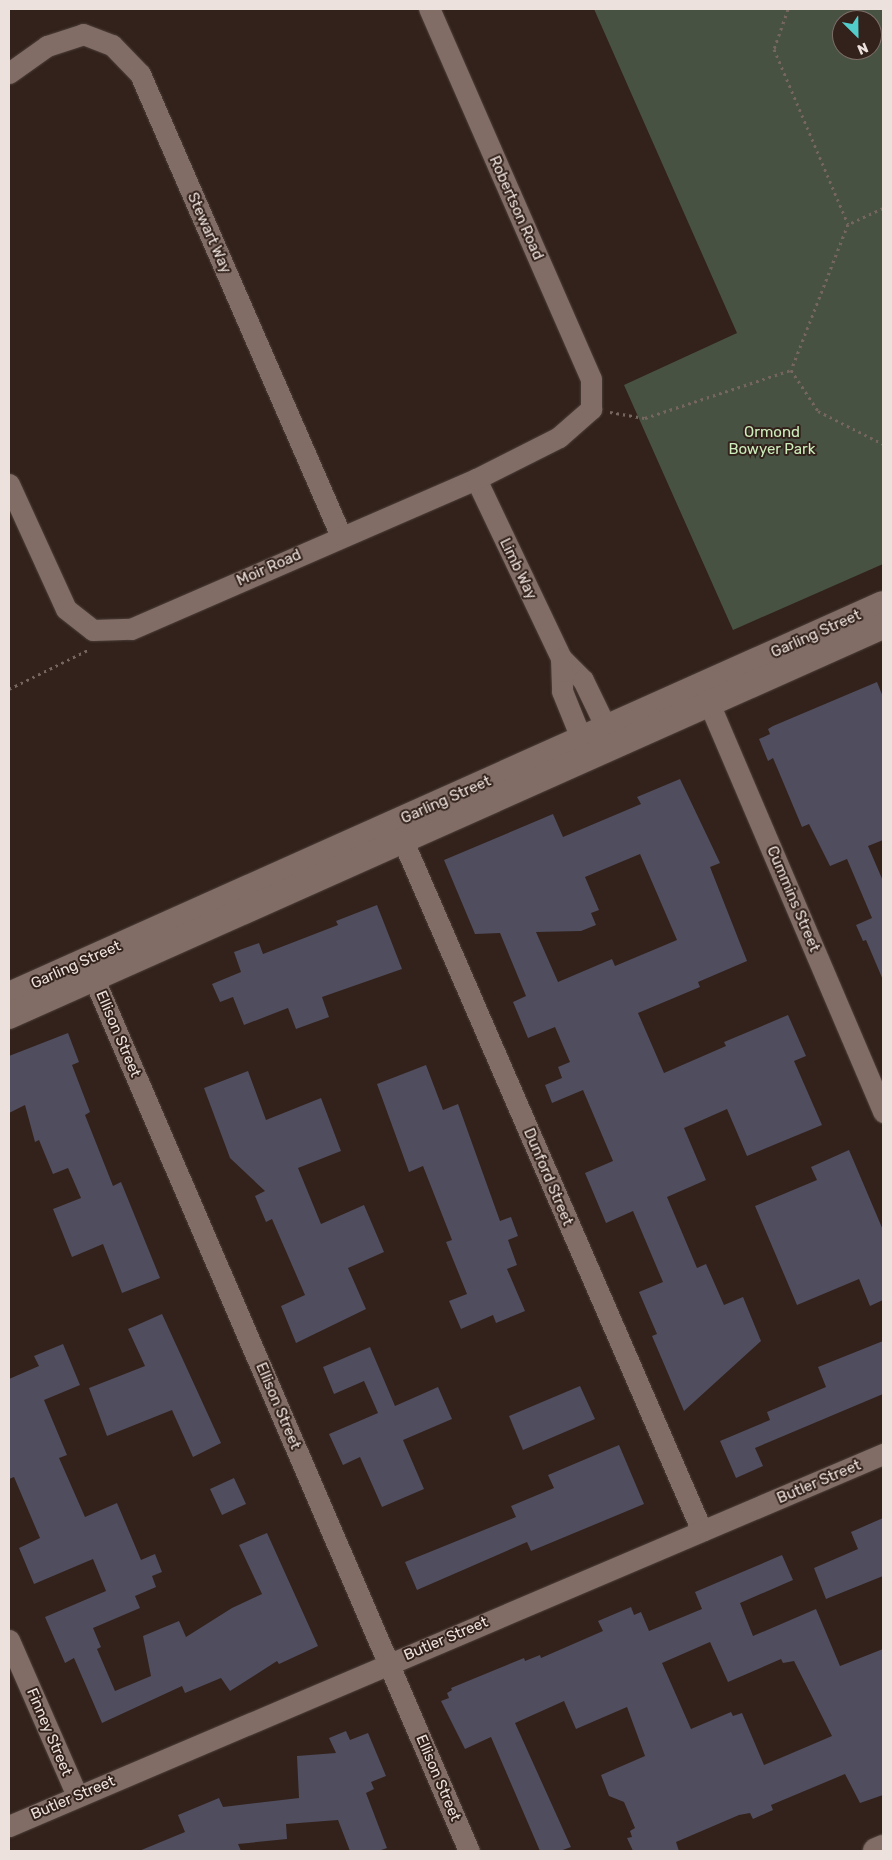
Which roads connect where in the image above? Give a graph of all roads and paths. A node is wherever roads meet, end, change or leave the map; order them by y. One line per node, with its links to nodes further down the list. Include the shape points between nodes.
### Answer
1 (429, 9): 7 (street, Robertson Road, via 591,380)
2 (788, 9): 5 (path, via 774,49)
3 (9, 73): 11 (street, Stewart Way, via 47,46 83,34 112,44 140,74)
4 (883, 208): 5 (path)
5 (848, 224): 6 (path)
6 (792, 370): 7 (path, via 645,418); 8 (path, via 818,411)
7 (592, 409): 9 (street, Moir Road, via 559,437)
8 (883, 444)
9 (476, 480): 11 (street, Moir Road); 15 (street, Limb Way)
10 (9, 484): 11 (street, Moir Road, via 66,609 93,630 131,629)
11 (341, 536)
12 (883, 604): 17 (street, Garling Street)
13 (883, 626): 17 (street, Garling Street)
14 (90, 650): 16 (path)
15 (561, 658): 18 (street, Limb Way, via 584,680); 19 (street, Limb Way, via 562,691)
16 (9, 689)
17 (706, 694): 18 (street, Garling Street); 24 (street, Cummins Street)
18 (610, 736): 19 (street, Garling Street)
19 (584, 747): 20 (street, Garling Street)
20 (398, 832): 21 (street, Garling Street); 26 (street, Dunford Street)
21 (90, 970): 22 (street, Garling Street); 23 (street, Garling Street); 28 (street, Ellison Street)
22 (9, 996)
23 (9, 1016)
24 (883, 1112)
25 (883, 1454): 26 (street, Butler Street)
26 (702, 1531): 28 (street, Butler Street)
27 (9, 1640): 29 (street, Finney Street)
28 (388, 1664): 29 (street, Butler Street); 32 (street, Ellison Street)
29 (76, 1796): 30 (street, Butler Street)
30 (9, 1826)
31 (883, 1848): 33 (street)
32 (469, 1851)
33 (876, 1851)

